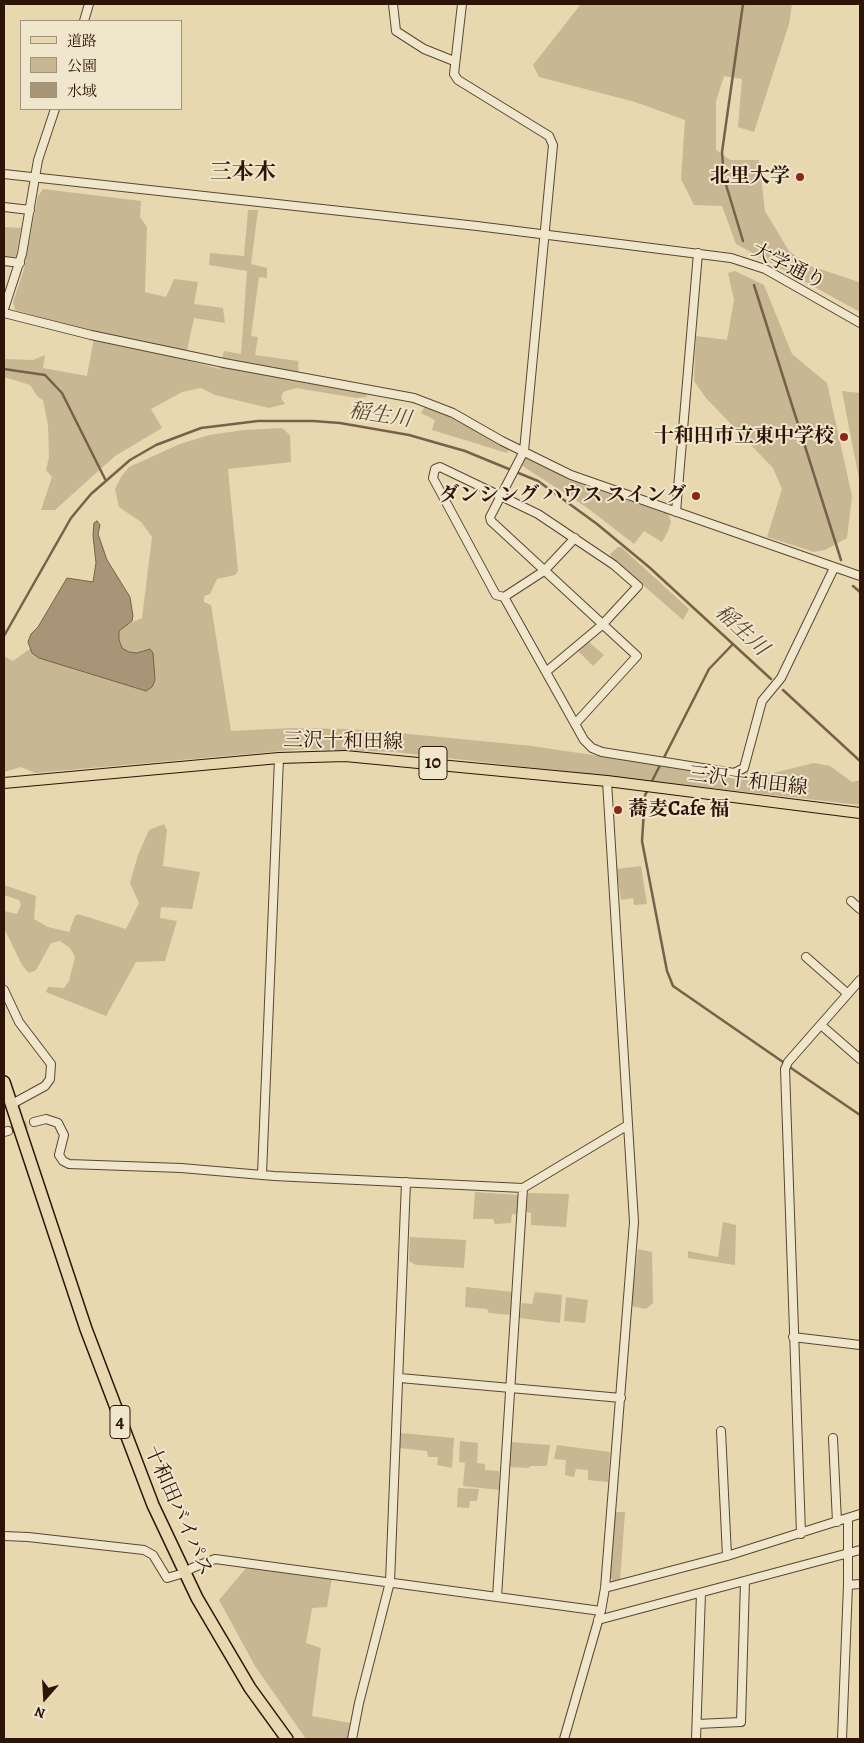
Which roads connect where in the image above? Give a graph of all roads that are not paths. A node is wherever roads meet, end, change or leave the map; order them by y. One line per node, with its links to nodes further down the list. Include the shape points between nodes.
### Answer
1 (89, 4): 4 (street)
2 (392, 4): 5 (street, via 396,31 424,49)
3 (462, 4): 5 (street)
4 (84, 20)
5 (454, 62): 11 (street, via 454,74 458,80 549,136 552,141)
6 (55, 110): 8 (street)
7 (4, 174): 8 (street, 大学通り)
8 (35, 178): 10 (street); 11 (street, 大学通り)
9 (4, 207): 10 (street)
10 (30, 210): 14 (street)
11 (544, 234): 12 (street, 大学通り); 18 (street)
12 (698, 252): 17 (street, 大学通り, via 741,260 765,269); 20 (street)
13 (4, 261): 14 (street)
14 (20, 263): 15 (street)
15 (4, 309)
16 (4, 313): 18 (street, via 224,363 414,398 453,413)
17 (860, 323)
18 (524, 451): 19 (street); 20 (street, via 571,475)
19 (502, 496): 21 (street); 23 (street, via 490,517 491,521); 25 (street, via 440,467 432,473 496,595)
20 (676, 512): 22 (street)
21 (575, 538): 23 (street); 26 (street, via 638,586)
22 (834, 568): 24 (street); 28 (street, via 781,678 762,701 744,768 739,772 602,752 592,748)
23 (544, 571): 25 (street); 26 (street)
24 (860, 576)
25 (504, 597): 27 (street)
26 (602, 625): 27 (street); 28 (street, via 637,656)
27 (547, 671): 28 (street)
28 (575, 724)
29 (279, 758): 30 (main road, 三沢十和田線 / 10, via 376,758); 31 (main road, 三沢十和田線 / 10); 45 (street)
30 (607, 781): 32 (main road, 三沢十和田線 / 10); 44 (street)
31 (4, 783)
32 (860, 813)
33 (851, 901): 34 (street)
34 (860, 908)
35 (806, 957): 38 (street)
36 (860, 980): 38 (street)
37 (4, 990): 42 (street, via 19,1022 51,1064 50,1079 45,1086)
38 (848, 994): 39 (street)
39 (821, 1025): 40 (street); 48 (street, via 785,1069)
40 (860, 1059)
41 (4, 1082): 42 (highway, 十和田バイパス / 4)
42 (12, 1104): 63 (highway, 十和田バイパス / 4, via 86,1329 153,1505)
43 (34, 1122): 45 (street, via 53,1120 58,1123 64,1135 59,1155 69,1164)
44 (628, 1125): 47 (street); 52 (street, via 634,1222)
45 (262, 1174): 46 (street)
46 (406, 1182): 47 (street); 50 (street)
47 (523, 1188): 51 (street)
48 (793, 1337): 49 (street); 58 (street)
49 (860, 1345)
50 (400, 1378): 51 (street); 65 (street)
51 (510, 1387): 52 (street); 70 (street)
52 (621, 1398): 68 (street)
53 (721, 1431): 62 (street)
54 (833, 1438): 57 (street)
55 (860, 1514): 56 (street)
56 (848, 1518): 57 (street); 61 (street)
57 (837, 1522): 58 (street)
58 (801, 1534): 62 (street)
59 (4, 1536): 63 (street, via 144,1550 153,1555 166,1578)
60 (860, 1550): 61 (street)
61 (848, 1553): 64 (street); 66 (street)
62 (727, 1556): 68 (street)
63 (184, 1573): 65 (street, via 215,1559); 74 (highway, 十和田バイパス / 4, via 250,1688)
64 (745, 1581): 69 (street); 73 (street, via 741,1722)
65 (390, 1582): 70 (street); 75 (street)
66 (848, 1584): 67 (street); 78 (street)
67 (860, 1584)
68 (605, 1588): 71 (street)
69 (701, 1592): 72 (street); 73 (street)
70 (497, 1597): 71 (street)
71 (601, 1611): 72 (street)
72 (598, 1620): 76 (street)
73 (697, 1724): 77 (street)
74 (287, 1739)
75 (352, 1739)
76 (564, 1739)
77 (696, 1739)
78 (842, 1739)

